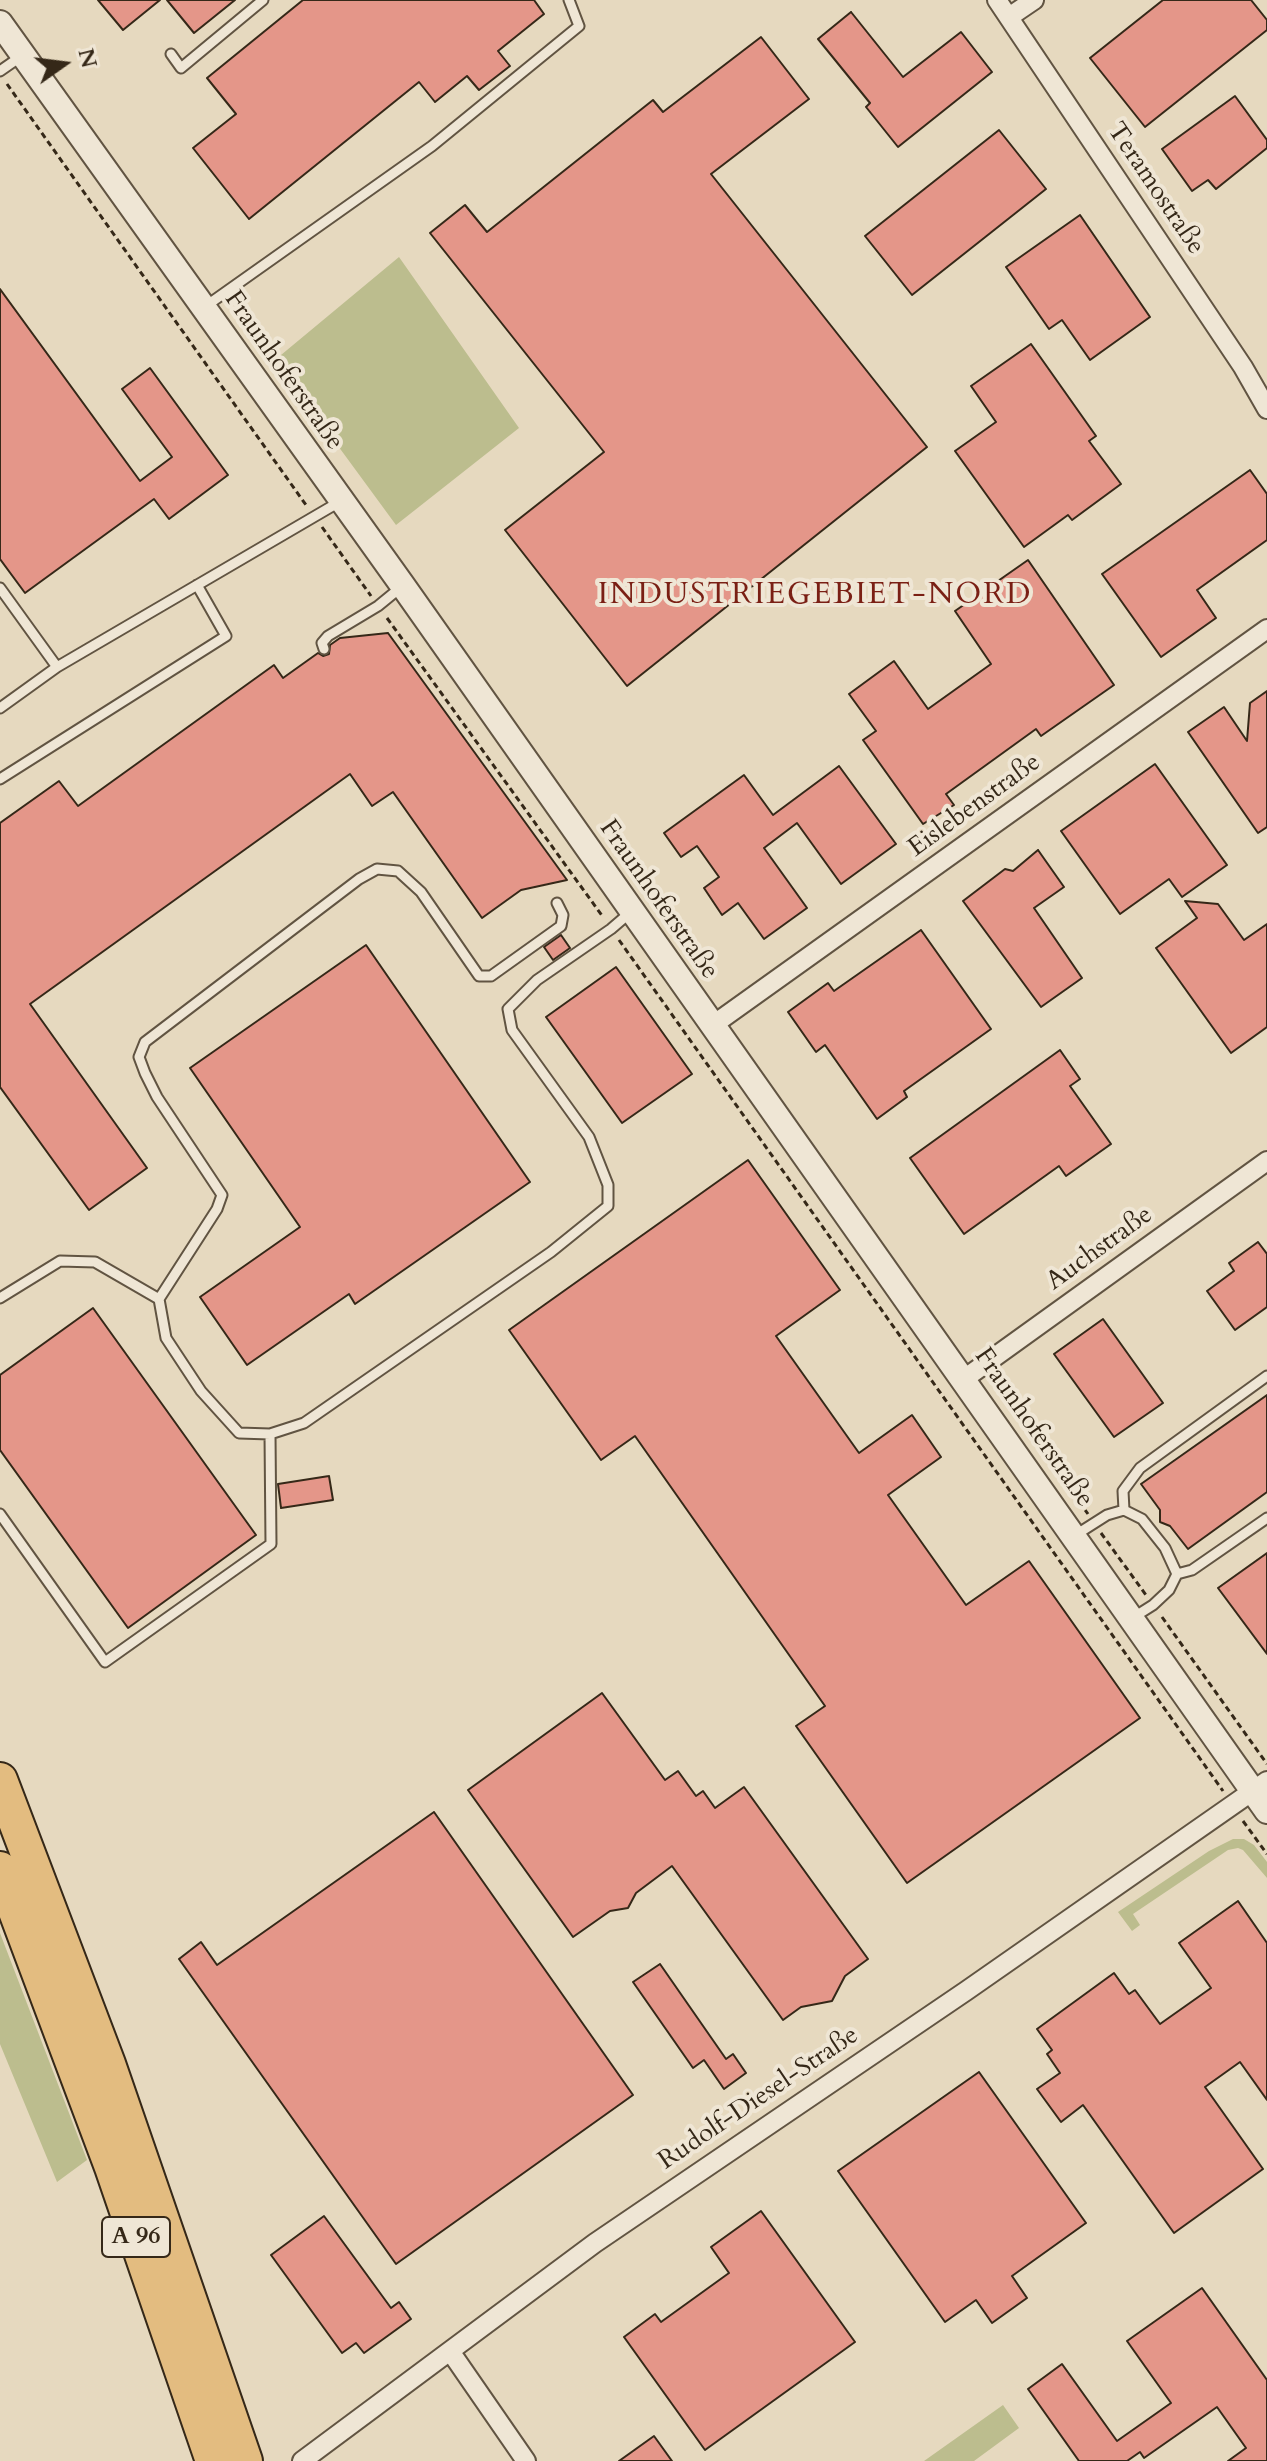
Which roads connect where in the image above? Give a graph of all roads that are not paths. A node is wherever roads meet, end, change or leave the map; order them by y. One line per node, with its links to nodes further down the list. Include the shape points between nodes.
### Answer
1 (263, 0): 7 (lane, via 181,68)
2 (569, 0): 10 (lane, via 579,26 432,146)
3 (997, 0): 5 (street, Teramostraße)
4 (1034, 0): 5 (street)
5 (1009, 17): 11 (street, Teramostraße)
6 (0, 23): 8 (street, Fraunhoferstraße)
7 (171, 54)
8 (23, 55): 9 (lane); 10 (street, Fraunhoferstraße)
9 (0, 73)
10 (203, 308): 12 (street, Fraunhoferstraße)
11 (1267, 409)
12 (341, 501): 13 (lane); 14 (street, Fraunhoferstraße)
13 (197, 585): 18 (lane); 20 (lane, via 226,636)
14 (403, 586): 17 (lane, via 328,636); 22 (street, Fraunhoferstraße)
15 (0, 588): 18 (lane)
16 (1267, 629): 23 (street, Eislebenstraße)
17 (324, 649)
18 (57, 667): 19 (lane)
19 (0, 708)
20 (0, 779)
21 (557, 903): 26 (lane, via 561,926 491,976 479,976 421,892 398,871 377,869 145,1042 139,1057 157,1097 222,1195)
22 (632, 911): 23 (street, Fraunhoferstraße); 29 (lane, via 537,980 508,1009 512,1030 589,1137 608,1185 608,1206 551,1252 304,1423)
23 (713, 1025): 28 (street, Fraunhoferstraße)
24 (1267, 1161): 28 (street, Auchstraße)
25 (0, 1298): 26 (lane, via 60,1261 95,1262)
26 (159, 1299): 29 (lane, via 166,1338 201,1391 239,1433)
27 (1267, 1376): 30 (lane, via 1140,1468 1123,1491)
28 (964, 1379): 33 (street, Fraunhoferstraße)
29 (270, 1434): 31 (lane, via 271,1544 105,1662)
30 (1124, 1510): 33 (lane); 34 (lane, via 1142,1519)
31 (0, 1514)
32 (1267, 1518): 34 (lane, via 1192,1570)
33 (1074, 1536): 35 (street, Fraunhoferstraße)
34 (1177, 1574): 35 (lane, via 1169,1590)
35 (1132, 1619): 37 (street, Fraunhoferstraße)
36 (0, 1780): 41 (highway, A 96, via 108,2064)
37 (1262, 1794): 39 (street, Rudolf-Diesel-Straße, via 1232,1805 671,2190)
38 (0, 1869): 40 (highway, A 96, via 112,2167)
39 (450, 2351): 42 (street, Rudolf-Diesel-Straße); 43 (street)
40 (213, 2461)
41 (245, 2461)
42 (302, 2461)
43 (526, 2461)

